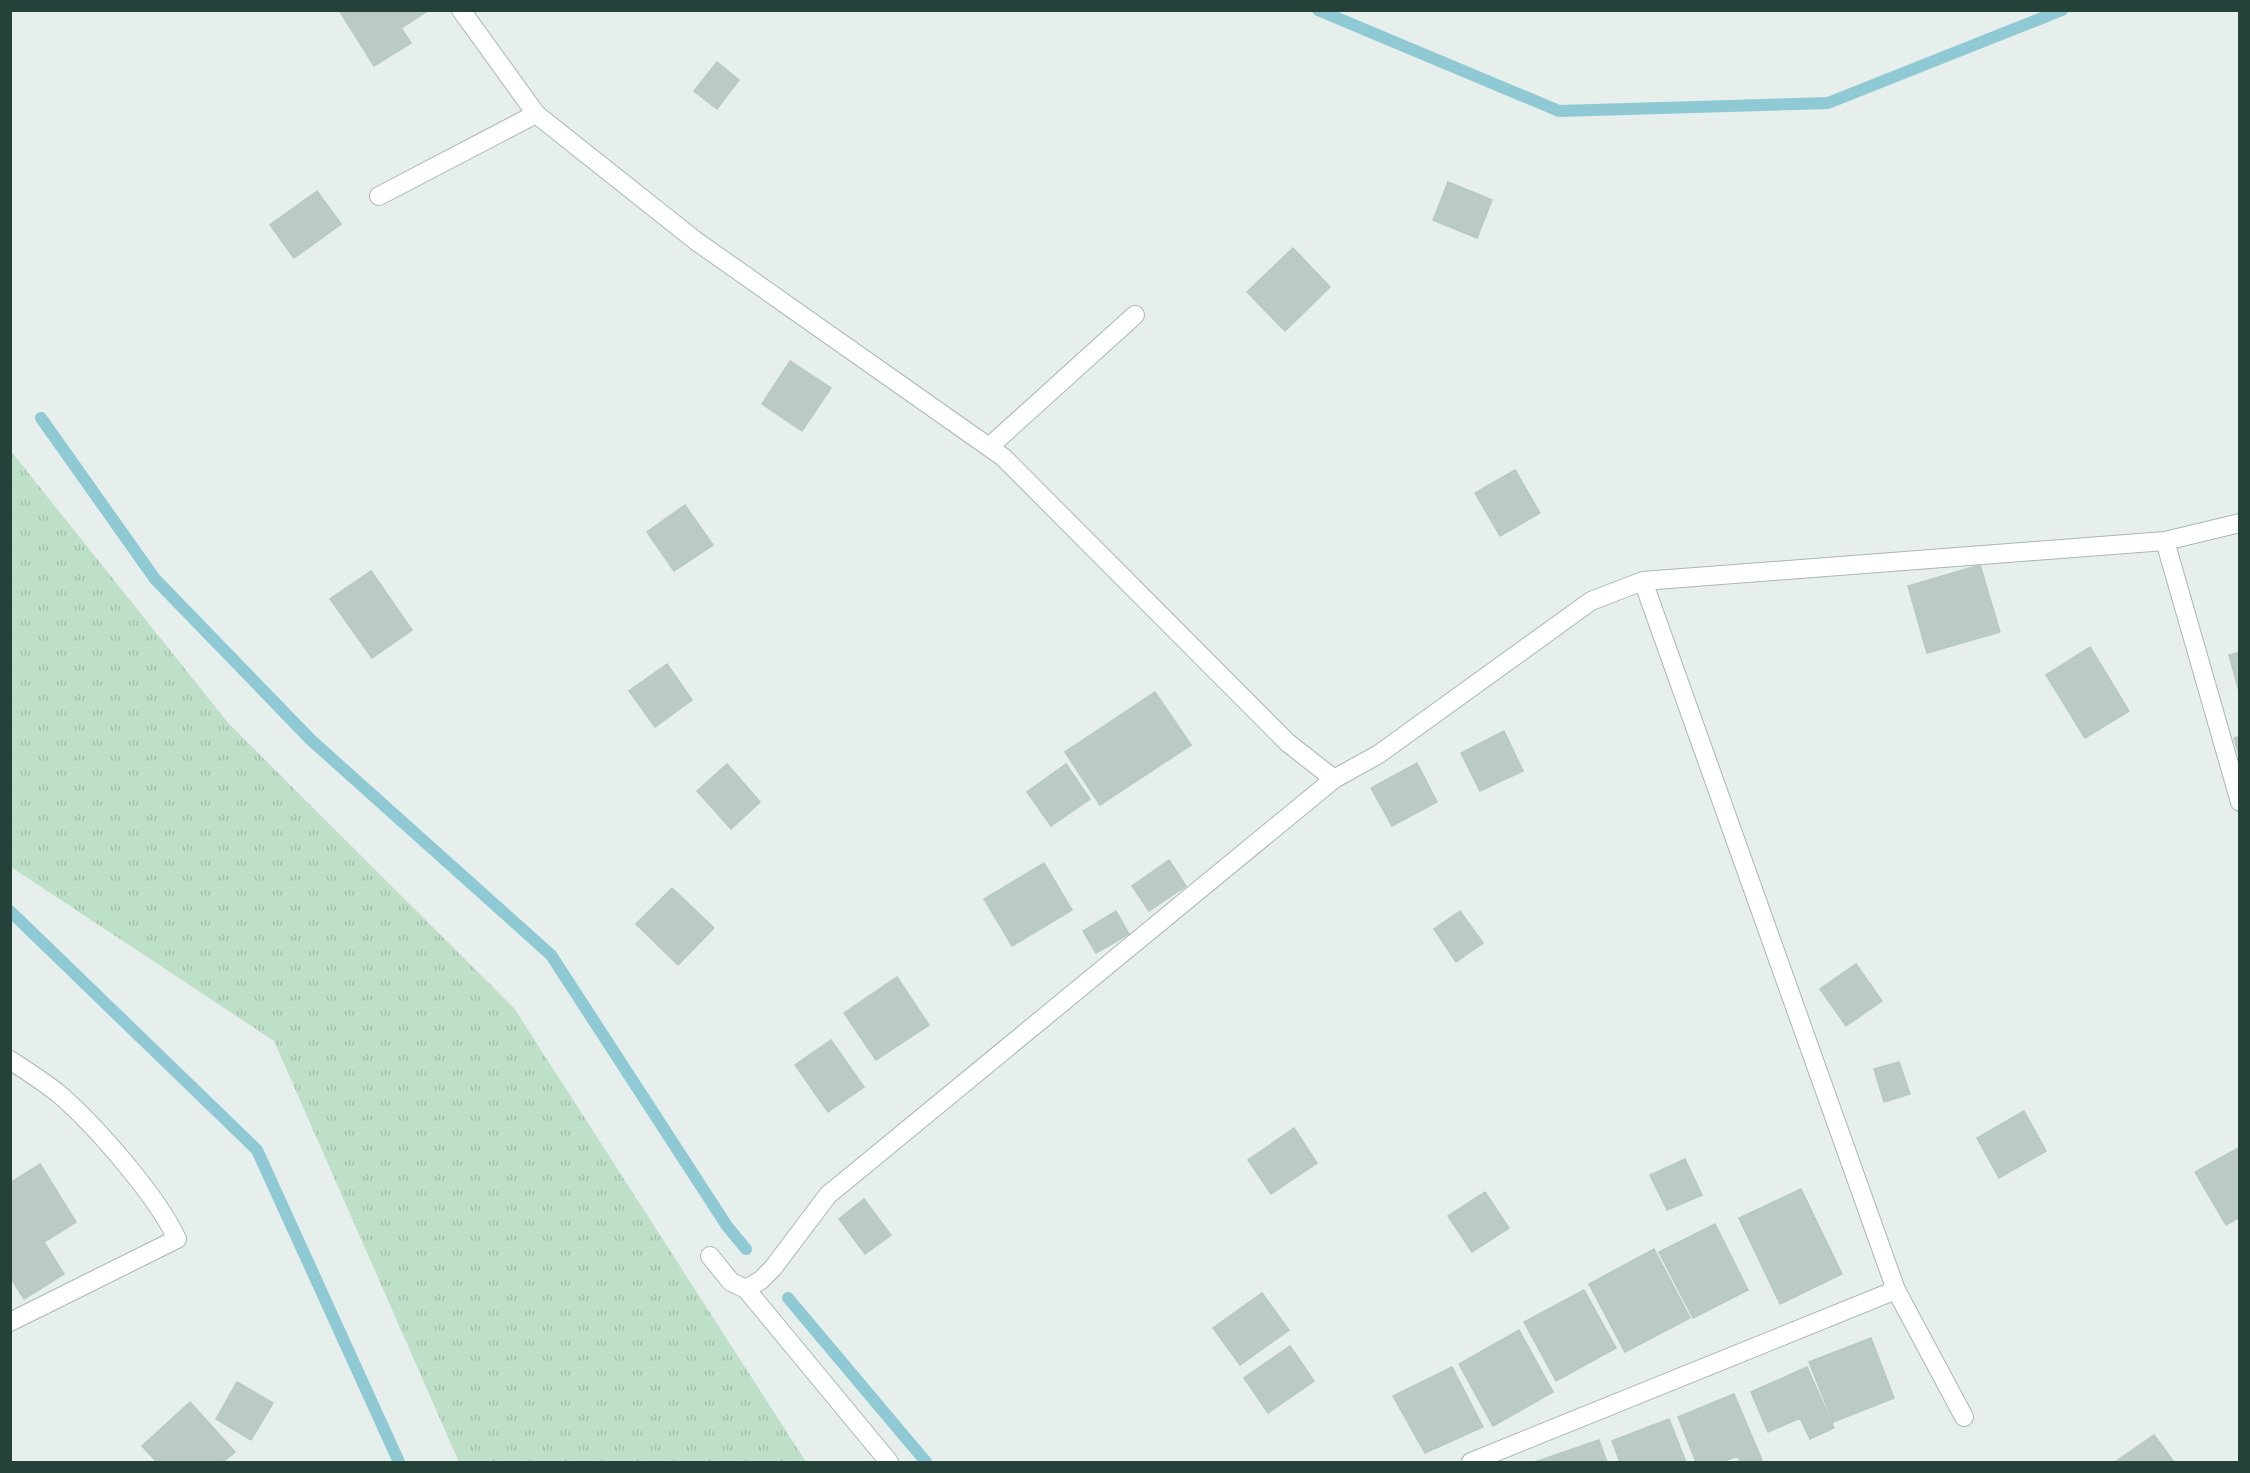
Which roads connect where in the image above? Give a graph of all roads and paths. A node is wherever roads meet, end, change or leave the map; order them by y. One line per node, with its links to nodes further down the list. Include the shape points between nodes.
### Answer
1 (461, 10): 2 (street)
2 (536, 114): 3 (street); 5 (street, via 696,241)
3 (379, 196)
4 (1135, 315): 5 (street)
5 (989, 447): 9 (street, via 1288,743)
6 (2240, 522): 7 (street)
7 (2165, 541): 8 (street); 10 (street)
8 (1643, 581): 9 (street, via 1591,601 1379,754); 14 (street)
9 (1335, 779): 13 (street, via 828,1195 773,1268)
10 (2240, 802)
11 (10, 1060): 15 (street, via 59,1094 92,1127 166,1214 177,1239)
12 (710, 1256): 13 (street, via 731,1282)
13 (746, 1289): 17 (street)
14 (1896, 1290): 16 (street); 18 (street)
15 (10, 1322)
16 (1964, 1417)
17 (890, 1462)
18 (1471, 1462)

